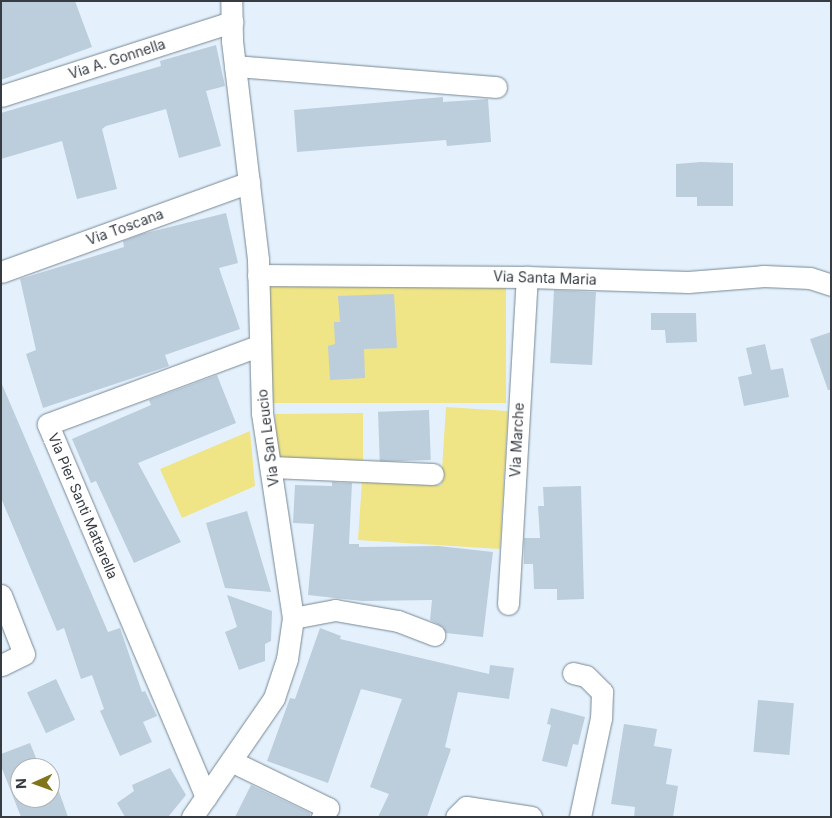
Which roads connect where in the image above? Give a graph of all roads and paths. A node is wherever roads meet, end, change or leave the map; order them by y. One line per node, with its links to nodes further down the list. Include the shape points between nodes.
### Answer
1 (232, 12): 2 (street, Via San Leucio); 4 (street, Via A. Gonnella)
2 (235, 66): 3 (street); 5 (street, Via San Leucio)
3 (496, 87)
4 (1, 96)
5 (250, 182): 6 (street, Via Toscana); 7 (street, Via San Leucio)
6 (1, 272)
7 (258, 275): 8 (street, Via Santa Maria); 10 (street, Via San Leucio)
8 (527, 277): 9 (street, Via Santa Maria, via 688,282 764,276 810,278); 14 (street, Via Marche)
9 (831, 285)
10 (260, 345): 11 (street, Via San Leucio, via 262,413); 20 (street, Via Pier Santi Mattarella, via 48,424)
11 (271, 467): 12 (street); 15 (street, Via San Leucio)
12 (433, 474)
13 (1, 595): 17 (street, via 24,654)
14 (508, 604)
15 (293, 618): 16 (street, via 334,610 398,621); 19 (street, Via San Leucio, via 287,659 274,698)
16 (434, 635)
17 (1, 665)
18 (573, 673): 25 (street, via 586,676 602,692 601,718)
19 (232, 761): 20 (street, Via San Leucio); 22 (street, via 328,808)
20 (206, 797): 21 (street, Via San Leucio)
21 (192, 817)
22 (322, 817)
23 (456, 817): 24 (street, via 466,808)
24 (531, 817)
25 (580, 817)

